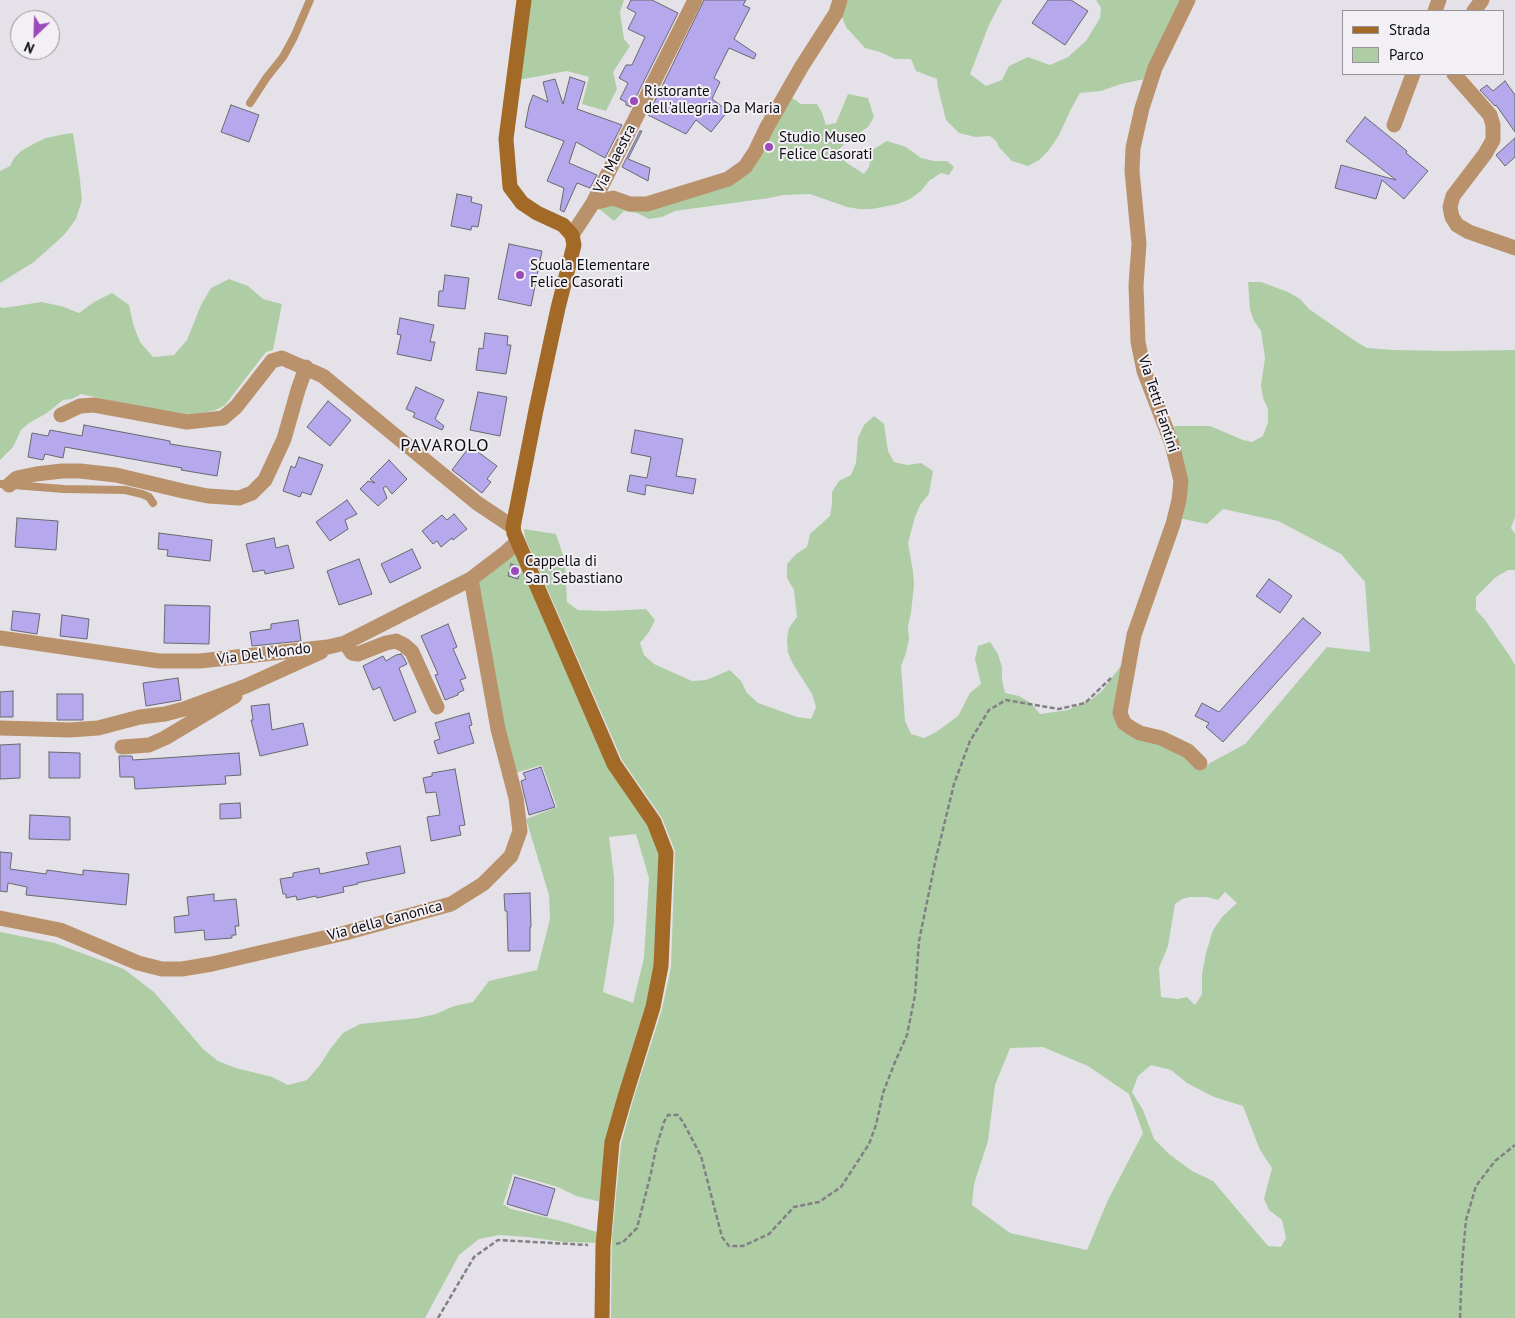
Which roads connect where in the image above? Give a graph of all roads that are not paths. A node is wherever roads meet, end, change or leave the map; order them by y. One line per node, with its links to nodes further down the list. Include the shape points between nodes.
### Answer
1 (310, 0): 8 (lane, via 283,58)
2 (524, 0): 11 (street, via 506,139 510,187 522,203 563,225)
3 (695, 0): 10 (street, Via Maestra)
4 (840, 0): 10 (street, via 836,13 745,166 728,179 647,204 630,204 613,198)
5 (1188, 0): 26 (street, Via Tetti Fantini, via 1155,68 1133,148 1139,244 1136,285 1138,342 1144,371 1172,444 1181,481 1173,524 1134,635 1120,713 1131,728 1188,751)
6 (1413, 75): 9 (street)
7 (1455, 75): 12 (street, via 1490,115 1493,140 1453,196 1452,217 1457,225 1469,232)
8 (250, 103)
9 (1394, 124)
10 (593, 203): 11 (street, Via Maestra)
11 (572, 235): 17 (street, via 574,245 536,410)
12 (1515, 248)
13 (306, 368): 14 (street, via 282,358 272,361 236,407 223,418 187,422 94,405 80,406); 15 (street, via 284,440 265,480 252,493 239,498 208,496 116,475 80,471 36,474 17,478); 17 (street, via 323,376)
14 (61, 415)
15 (5, 485): 16 (lane, via 125,490 149,497)
16 (153, 503)
17 (515, 534): 18 (street, Via Del Mondo, via 505,553); 28 (street, via 614,764 654,822 666,853 661,966 653,1007 612,1142 603,1246)
18 (471, 579): 20 (street, Via Del Mondo); 27 (street, Via della Canonica, via 498,729 516,798 520,832 511,856 483,884 451,904 345,933 182,969 162,969 60,930)
19 (0, 638): 21 (street, Via Del Mondo, via 159,661 200,662)
20 (344, 643): 21 (street, Via Del Mondo); 23 (street, via 352,653 358,654 396,641 404,645 412,652)
21 (328, 647): 22 (street)
22 (246, 686): 24 (street, via 184,709 98,728); 25 (street, via 237,695 165,738 149,745)
23 (437, 707)
24 (0, 728)
25 (122, 747)
26 (1200, 763)
27 (0, 918)
28 (602, 1318)

